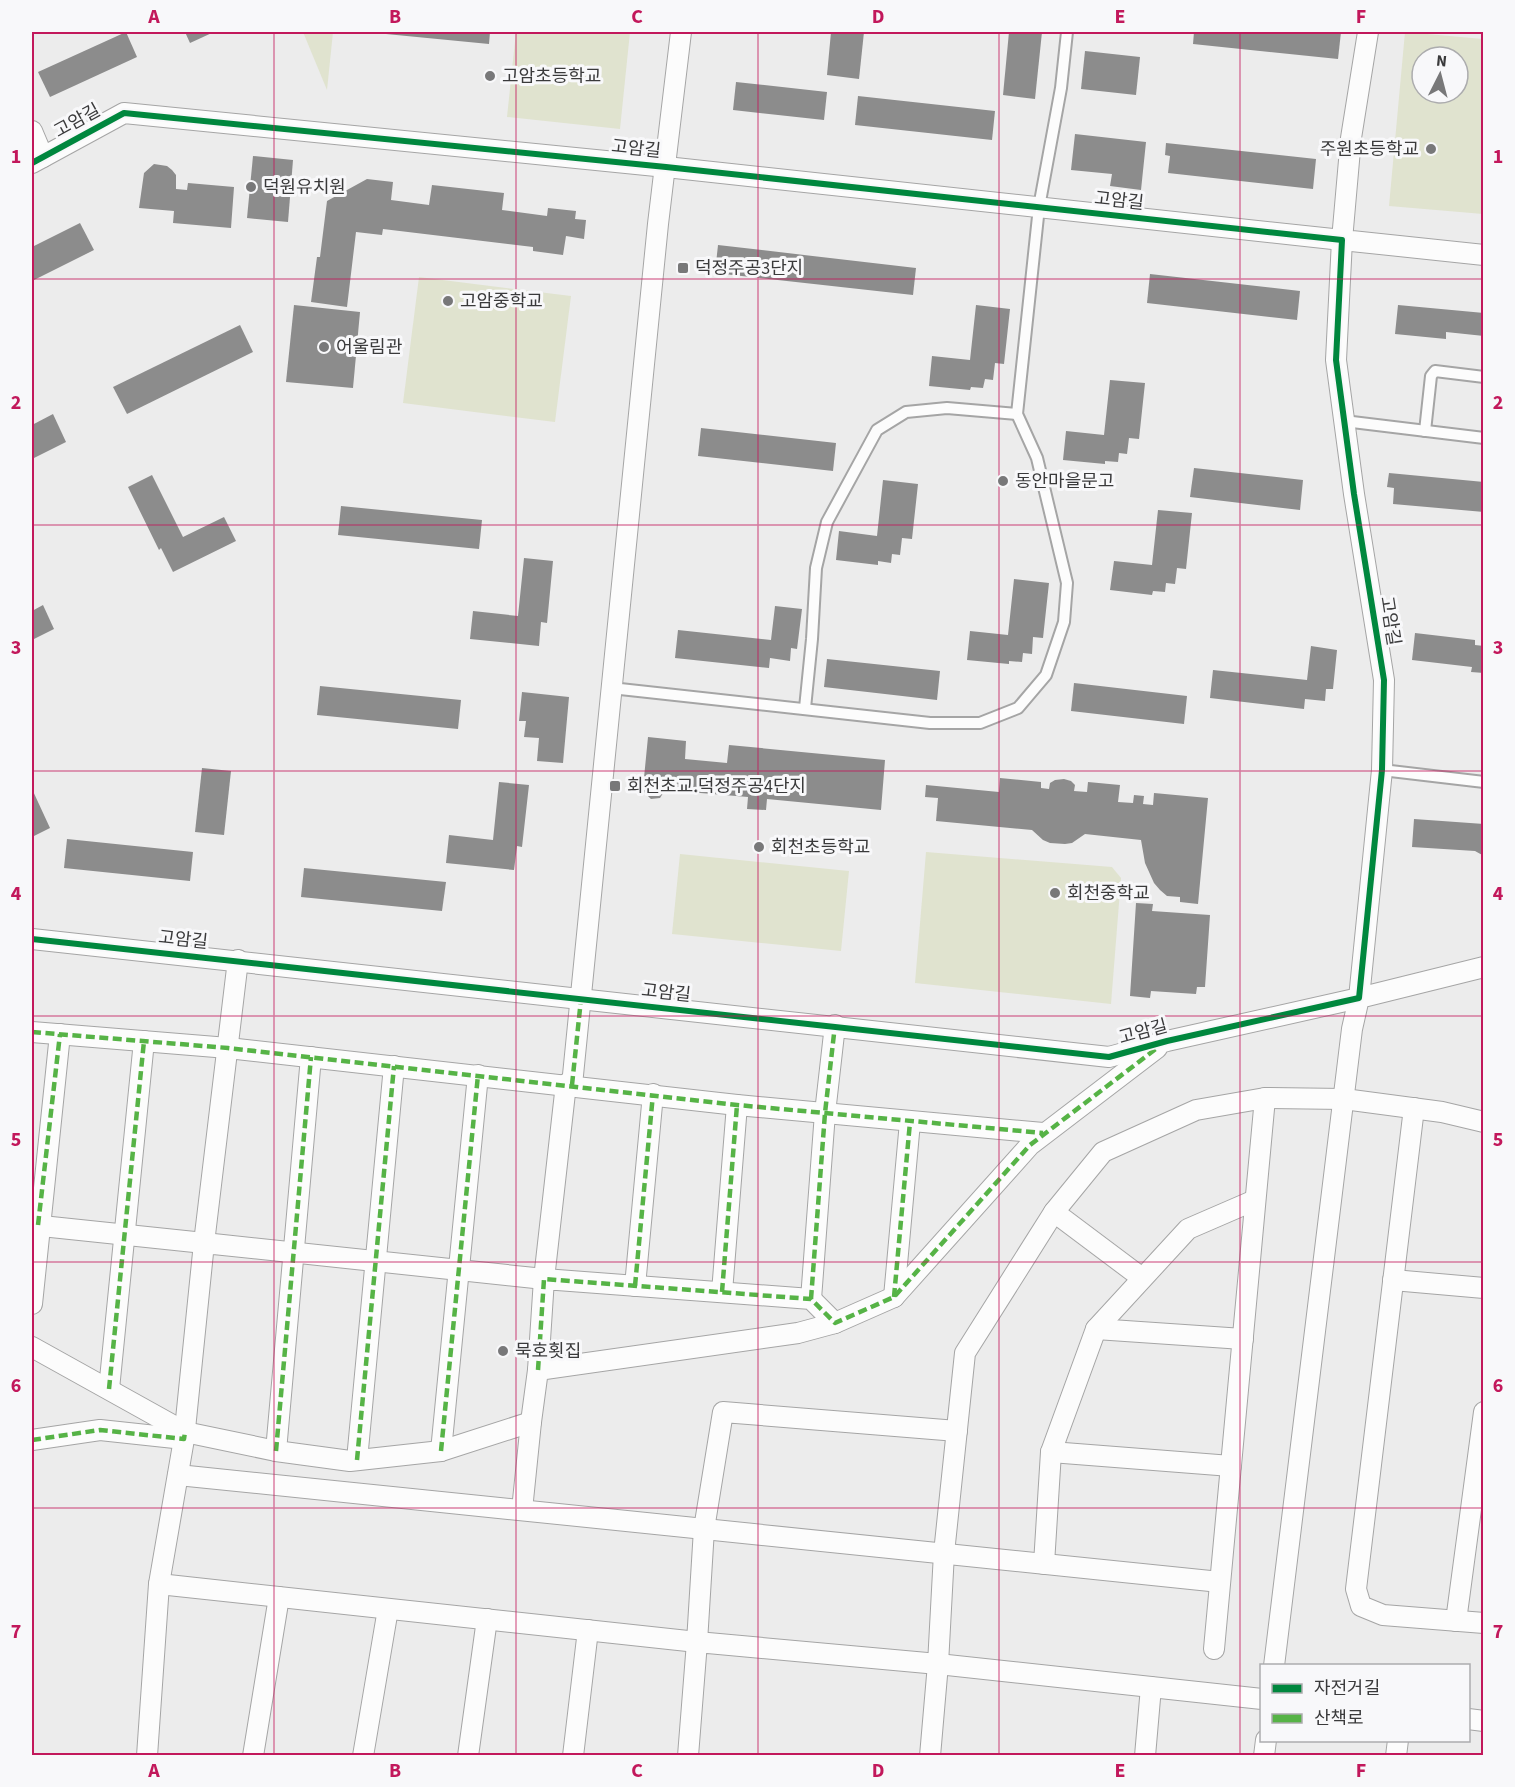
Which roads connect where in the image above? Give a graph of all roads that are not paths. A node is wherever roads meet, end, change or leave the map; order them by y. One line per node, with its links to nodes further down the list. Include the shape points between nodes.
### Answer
1 (681, 32): 6 (street, 고암길)
2 (1067, 32): 7 (lane)
3 (1368, 32): 8 (street, 고암길, via 1351,138)
4 (32, 131): 5 (street)
5 (38, 160): 6 (street, 고암길, via 124,113)
6 (666, 167): 7 (street, 고암길); 15 (street, 고암길)
7 (1039, 207): 8 (street, 고암길); 11 (lane)
8 (1342, 240): 9 (street, 고암길); 12 (street, 고암길, via 1336,360)
9 (1484, 255)
10 (1484, 377): 13 (lane, via 1435,371 1431,376)
11 (1017, 414): 16 (lane, via 947,408 906,412 877,430 826,522 816,568); 16 (lane, via 1036,458 1067,583 1064,622 1046,675 1018,708 980,723 930,723)
12 (1344, 421): 13 (lane); 17 (street, 고암길, via 1384,680)
13 (1425, 431): 14 (lane)
14 (1484, 438)
15 (611, 688): 16 (lane); 23 (street, 고암길)
16 (805, 708)
17 (1382, 770): 18 (lane); 22 (street, 고암길)
18 (1484, 782)
19 (32, 939): 20 (street, 고암길)
20 (238, 960): 23 (street, 고암길); 29 (street)
21 (1484, 967): 22 (street, 고암길)
22 (1359, 998): 28 (street, 고암길); 36 (street)
23 (581, 999): 24 (street, 고암길); 33 (street)
24 (835, 1025): 28 (street, 고암길, via 1109,1057); 39 (street)
25 (32, 1032): 26 (street)
26 (60, 1034): 27 (street); 45 (street)
27 (144, 1041): 29 (street); 46 (street)
28 (1167, 1041): 42 (street)
29 (228, 1048): 30 (street); 47 (street)
30 (311, 1057): 31 (street); 48 (street)
31 (394, 1066): 32 (street); 49 (street)
32 (477, 1075): 33 (street); 50 (street)
33 (569, 1085): 34 (street); 52 (street)
34 (653, 1094): 37 (street); 54 (street)
35 (1265, 1098): 36 (street); 43 (street); 44 (street, via 1196,1110 1103,1152)
36 (1344, 1099): 38 (street); 92 (street)
37 (737, 1105): 39 (street); 56 (street)
38 (1414, 1108): 41 (street); 53 (street)
39 (825, 1113): 40 (street); 58 (street)
40 (910, 1122): 42 (street); 57 (street)
41 (1484, 1122)
42 (1043, 1133): 57 (street)
43 (1255, 1200): 51 (street, via 1188,1229); 62 (street)
44 (1054, 1212): 51 (street); 68 (street, via 965,1353)
45 (35, 1225): 46 (street); 59 (street)
46 (124, 1234): 47 (street); 65 (street)
47 (204, 1243): 48 (street); 69 (street)
48 (292, 1253): 49 (street); 71 (street)
49 (375, 1261): 50 (street); 74 (street)
50 (458, 1270): 52 (street); 72 (street)
51 (1142, 1278): 61 (street)
52 (544, 1279): 54 (street); 64 (street)
53 (1393, 1280): 55 (street); 86 (street, via 1356,1589 1361,1606 1383,1615)
54 (635, 1286): 56 (street)
55 (1484, 1288)
56 (722, 1292): 58 (street)
57 (894, 1297): 60 (street)
58 (811, 1299): 60 (street)
59 (32, 1304)
60 (835, 1323): 64 (street, via 798,1333)
61 (1096, 1329): 62 (street); 73 (street)
62 (1243, 1339): 75 (street)
63 (32, 1347): 65 (street)
64 (538, 1370): 67 (street)
65 (109, 1389): 69 (street)
66 (1484, 1412): 86 (street)
67 (531, 1422): 72 (street); 77 (street)
68 (957, 1431): 78 (street, via 723,1412); 79 (street)
69 (185, 1436): 70 (street, via 100,1430); 71 (street); 76 (street)
70 (32, 1440)
71 (276, 1451): 74 (street)
72 (441, 1451): 74 (street)
73 (1051, 1452): 75 (street); 80 (street)
74 (357, 1460)
75 (1231, 1466): 81 (street)
76 (178, 1475): 77 (street); 82 (street)
77 (522, 1510): 78 (street)
78 (704, 1529): 79 (street); 89 (street)
79 (944, 1553): 80 (street); 91 (street)
80 (1044, 1564): 81 (street)
81 (1220, 1582): 90 (street)
82 (159, 1584): 83 (street); 95 (street)
83 (279, 1597): 84 (street); 96 (street)
84 (388, 1609): 85 (street); 97 (street)
85 (487, 1619): 88 (street); 98 (street)
86 (1456, 1621): 87 (street)
87 (1484, 1623)
88 (588, 1630): 89 (street); 99 (street)
89 (697, 1642): 91 (street); 100 (street)
90 (1214, 1648)
91 (938, 1664): 93 (street); 101 (street)
92 (1274, 1664)
93 (1151, 1687): 94 (street); 102 (street)
94 (1260, 1699)
95 (147, 1755)
96 (253, 1755)
97 (363, 1755)
98 (468, 1755)
99 (573, 1755)
100 (688, 1755)
101 (930, 1755)
102 (1145, 1755)

